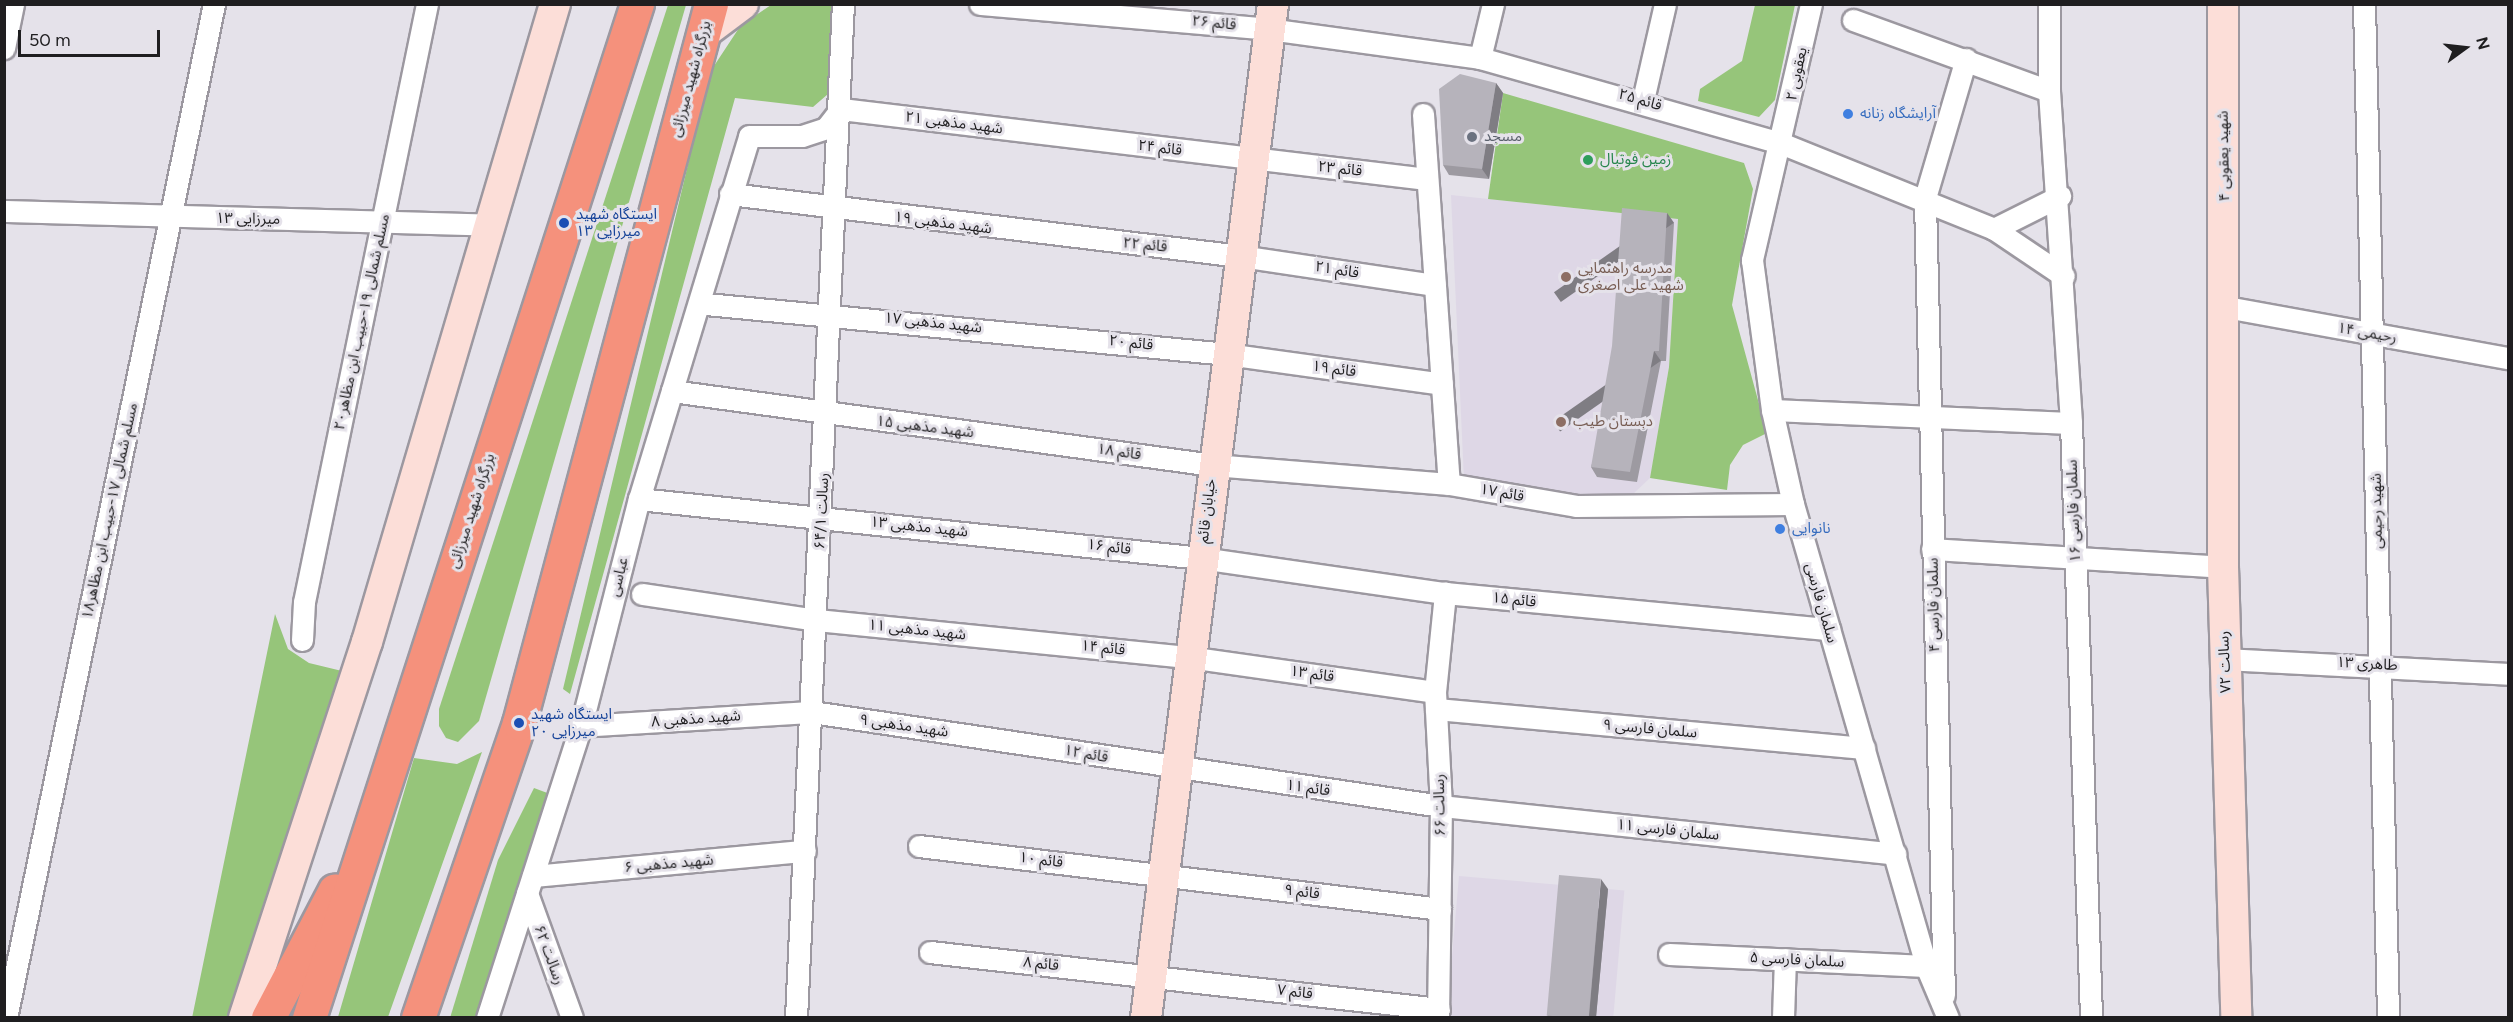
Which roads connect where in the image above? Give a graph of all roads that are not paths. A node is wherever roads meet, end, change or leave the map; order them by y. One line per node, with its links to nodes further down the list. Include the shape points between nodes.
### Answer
1 (13, 4): 19 (street)
2 (214, 4): 35 (street, مسلم شمالی ۱۷-حبیب ابن مظاهر۱۸)
3 (427, 4): 36 (street, مسلم شمالی ۱۹-حبیب ابن مظاهر۲۰)
4 (555, 4): 37 (street)
5 (637, 4): 84 (highway, بزرگراه شهید میرزائی)
6 (743, 4): 17 (street)
7 (843, 4): 24 (street, رسالت ۶۴/۱)
8 (1493, 4): 20 (street)
9 (1665, 4): 23 (street)
10 (1811, 4): 27 (street, یعقوبی ۲)
11 (2049, 4): 22 (street, سلمان فارسی ۱۶)
12 (2223, 4): 44 (street, شهید یعقوبی ۴)
13 (2364, 4): 47 (street, شهید رحیمی)
14 (984, 5): 15 (street, قائم ۲۶)
15 (1118, 9): 16 (street, قائم ۲۶)
16 (1271, 17): 20 (street, قائم ۲۵); 28 (street, خیابان قائم)
17 (707, 19): 102 (highway, بزرگراه شهید میرزائی, via 519,723)
18 (1853, 20): 21 (street)
19 (4, 48)
20 (1480, 58): 23 (street, قائم ۲۵)
21 (1966, 59): 22 (street); 32 (street, سلمان فارسی ۴)
22 (2049, 91): 31 (street, سلمان فارسی ۱۶)
23 (1643, 100): 27 (street, قائم ۲۵)
24 (841, 109): 26 (street, شهید مذهبی ۲۱); 30 (street, عباسی, via 826,128 802,136 749,136); 34 (street, رسالت ۶۴/۱)
25 (1423, 114): 29 (street)
26 (1068, 136): 28 (street, قائم ۲۴)
27 (1783, 144): 32 (street, قائم ۲۵); 52 (street, سلمان فارسی, via 1752,260)
28 (1252, 159): 29 (street, قائم ۲۳); 40 (street, خیابان قائم)
29 (1427, 179): 42 (street)
30 (730, 194): 34 (street, شهید مذهبی ۱۹); 51 (street, عباسی)
31 (2060, 196): 38 (street); 41 (street, سلمان فارسی ۱۶)
32 (1925, 198): 38 (street, قائم ۲۵); 54 (street, سلمان فارسی ۴)
33 (4, 211): 35 (street, میرزایی ۱۳)
34 (836, 211): 39 (street, شهید مذهبی ۱۹); 45 (street, رسالت ۶۴/۱)
35 (170, 217): 36 (street, میرزایی ۱۳); 98 (street, مسلم شمالی ۱۷-حبیب ابن مظاهر۱۸)
36 (383, 222): 37 (street, میرزایی ۱۳); 71 (street, مسلم شمالی ۱۹-حبیب ابن مظاهر۲۰, via 304,602)
37 (491, 225): 99 (street, via 367,642)
38 (1994, 229): 41 (street, قائم ۲۵)
39 (1050, 235): 40 (street, قائم ۲۲)
40 (1240, 256): 42 (street, قائم ۲۱); 48 (street, خیابان قائم)
41 (2064, 276): 55 (street, سلمان فارسی ۱۶)
42 (1435, 285): 50 (street)
43 (706, 304): 45 (street, شهید مذهبی ۱۷)
44 (2226, 307): 47 (street, رحیمی ۱۴); 66 (street, رسالت ۷۲)
45 (831, 312): 46 (street, شهید مذهبی ۱۷); 53 (street, رسالت ۶۴/۱)
46 (1034, 333): 48 (street, قائم ۲۰)
47 (2375, 335): 49 (street, رحیمی ۱۴); 75 (street, شهید رحیمی)
48 (1227, 354): 50 (street, قائم ۱۹); 57 (street, خیابان قائم)
49 (2508, 358)
50 (1442, 384): 58 (street)
51 (672, 391): 53 (street, شهید مذهبی ۱۵); 59 (street, عباسی)
52 (1772, 410): 54 (street); 60 (street, سلمان فارسی)
53 (826, 415): 56 (street, شهید مذهبی ۱۵); 61 (street, رسالت ۶۴/۱)
54 (1928, 418): 55 (street); 63 (street, سلمان فارسی ۴)
55 (2071, 423): 64 (street, سلمان فارسی ۱۶)
56 (1024, 440): 57 (street, قائم ۱۸)
57 (1213, 465): 58 (street, قائم ۱۷); 65 (street, خیابان قائم)
58 (1449, 484): 60 (street, قائم ۱۷, via 1576,506)
59 (639, 499): 61 (street, شهید مذهبی ۱۳); 79 (street, عباسی)
60 (1792, 504): 70 (street, سلمان فارسی)
61 (822, 517): 62 (street, شهید مذهبی ۱۳); 69 (street, رسالت ۶۴/۱)
62 (1017, 537): 65 (street, قائم ۱۶)
63 (1932, 549): 64 (street); 97 (street, سلمان فارسی ۴)
64 (2076, 557): 66 (street); 108 (street, سلمان فارسی ۱۶)
65 (1201, 558): 67 (street, قائم ۱۵); 73 (street, خیابان قائم)
66 (2223, 567): 74 (street, رسالت ۷۲)
67 (1445, 593): 70 (street, قائم ۱۵); 77 (street, رسالت ۶۶)
68 (642, 594): 69 (street, شهید مذهبی ۱۱)
69 (817, 620): 72 (street, شهید مذهبی ۱۱); 78 (street, رسالت ۶۴/۱)
70 (1829, 629): 81 (street, سلمان فارسی)
71 (302, 640)
72 (1017, 640): 73 (street, قائم ۱۴)
73 (1189, 657): 77 (street, قائم ۱۳); 82 (street, خیابان قائم)
74 (2225, 659): 75 (street, طاهری ۱۳); 109 (street, رسالت ۷۲)
75 (2378, 663): 76 (street, طاهری ۱۳); 110 (street, شهید رحیمی)
76 (2508, 674)
77 (1435, 700): 81 (street, سلمان فارسی ۹); 83 (street, رسالت ۶۶)
78 (812, 712): 79 (street, شهید مذهبی ۸); 80 (street, شهید مذهبی ۹); 86 (street, رسالت ۶۴/۱)
79 (581, 726): 89 (street, عباسی)
80 (996, 739): 82 (street, قائم ۱۲)
81 (1864, 748): 87 (street, سلمان فارسی)
82 (1175, 770): 83 (street, قائم ۱۱); 88 (street, خیابان قائم)
83 (1441, 806): 87 (street, سلمان فارسی ۱۱); 90 (street, رسالت ۶۶)
84 (379, 807): 100 (highway); 101 (highway, بزرگراه شهید میرزائی)
85 (920, 846): 88 (street, قائم ۱۰)
86 (805, 851): 89 (street, شهید مذهبی ۶); 105 (street, رسالت ۶۴/۱)
87 (1895, 854): 94 (street, سلمان فارسی)
88 (1163, 874): 90 (street, قائم ۹); 95 (street, خیابان قائم)
89 (530, 884): 103 (street, عباسی); 104 (street, رسالت ۶۲)
90 (1440, 909): 96 (street, رسالت ۶۶)
91 (930, 952): 95 (street, قائم ۸)
92 (1669, 954): 93 (street, سلمان فارسی ۵)
93 (1785, 959): 94 (street, سلمان فارسی ۵); 107 (street)
94 (1926, 966): 97 (street, سلمان فارسی)
95 (1151, 975): 96 (street, قائم ۷); 106 (street, خیابان قائم)
96 (1438, 1013)
97 (1946, 1014)
98 (6, 1017)
99 (244, 1017)
100 (267, 1017)
101 (309, 1017)
102 (418, 1017)
103 (487, 1017)
104 (572, 1017)
105 (796, 1017)
106 (1146, 1017)
107 (1783, 1017)
108 (2091, 1017)
109 (2236, 1017)
110 (2388, 1017)

